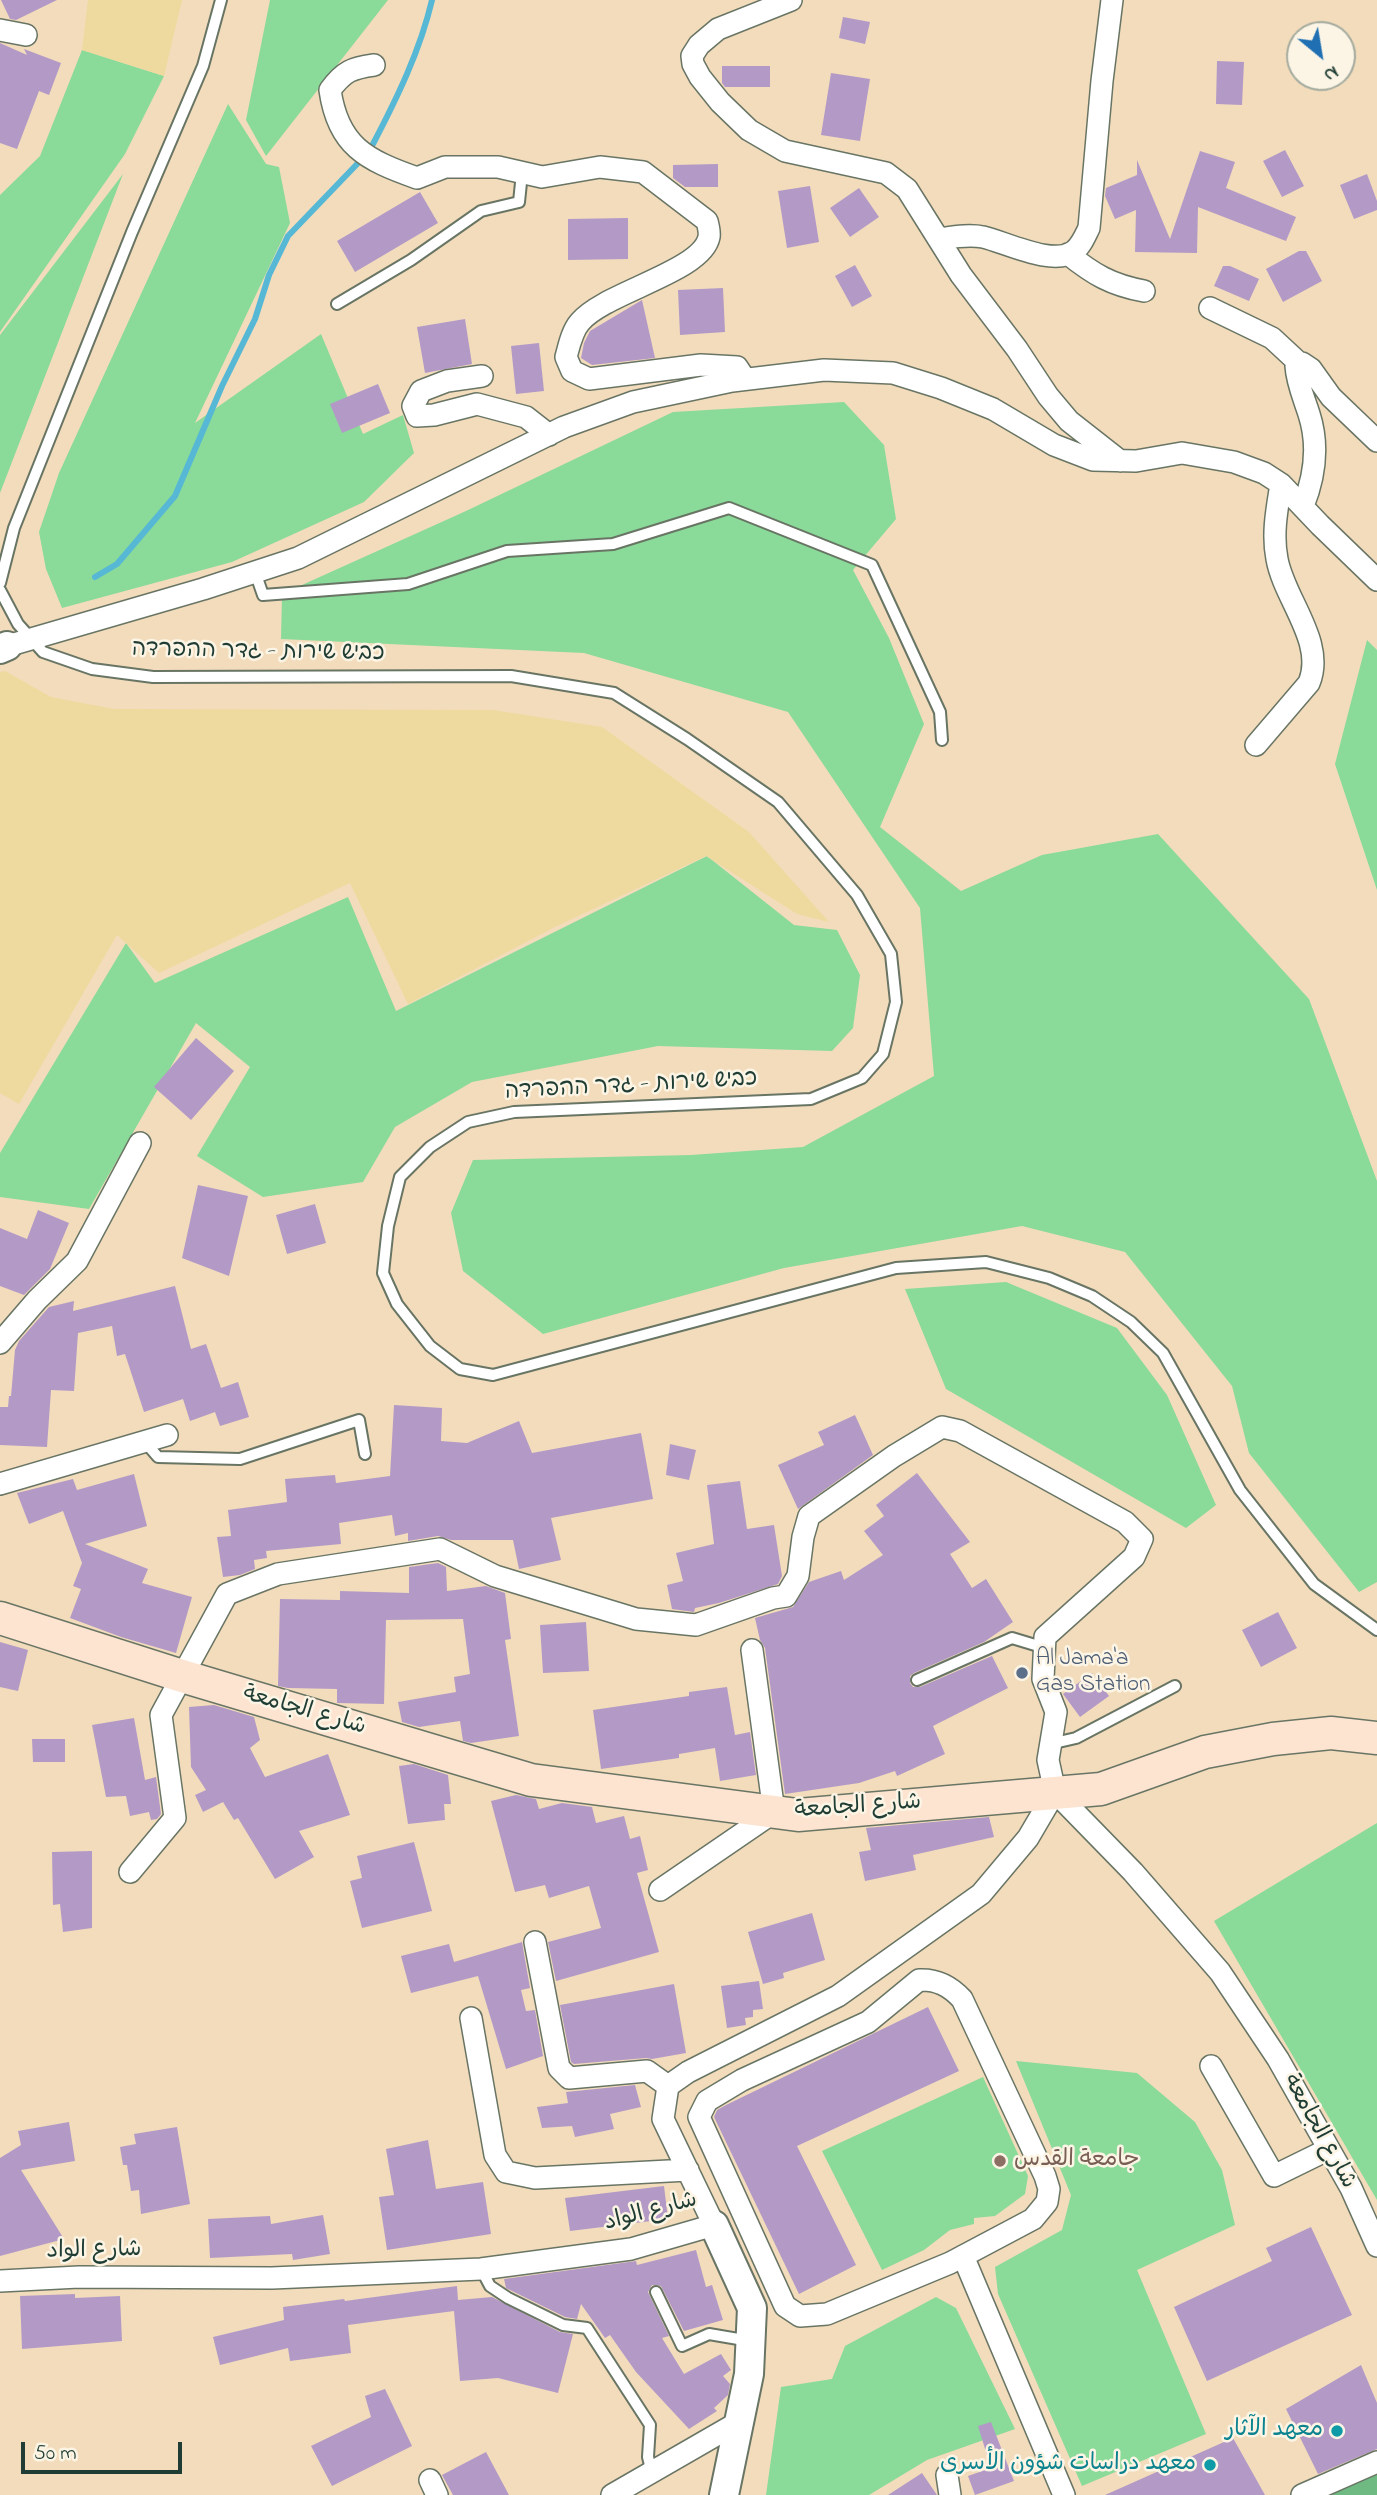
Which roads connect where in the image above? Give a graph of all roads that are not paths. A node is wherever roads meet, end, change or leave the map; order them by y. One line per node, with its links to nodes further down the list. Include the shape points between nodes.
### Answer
1 (221, 0): 23 (lane, via 203,66 14,528)
2 (790, 0): 8 (street, via 718,29 699,45 692,56 700,77 749,130 785,151 886,173 907,189)
3 (1112, 0): 9 (street, via 1089,228)
4 (0, 30): 5 (street)
5 (26, 35)
6 (374, 65): 7 (street, via 341,75 330,90 334,115 347,140 361,151 417,178 445,167 498,167)
7 (522, 173): 11 (lane, via 519,202 481,211); 15 (street, via 542,177 600,167 643,172 707,221 709,236 700,254 607,302 580,322 566,357 572,371 589,379 725,366 737,367)
8 (939, 239): 9 (street, via 981,236 1043,256); 18 (street, via 1048,396 1069,421)
9 (1068, 254): 10 (street, via 1093,274)
10 (1144, 291)
11 (337, 304)
12 (1210, 308): 13 (street, via 1272,338)
13 (1298, 363): 17 (street, via 1311,369 1331,397); 20 (street, via 1296,379 1310,418 1316,457)
14 (482, 376): 16 (street, via 447,381 421,391 412,406 417,415 434,415 477,404 526,417)
15 (745, 379): 16 (street, via 633,402); 18 (street, via 824,370 893,373 993,409 1054,445 1093,460)
16 (548, 435): 21 (street, via 298,558)
17 (1377, 441)
18 (1120, 461): 19 (street, via 1182,453 1234,461)
19 (1281, 484): 20 (street); 27 (street, via 1274,536 1277,562 1309,642 1312,675)
20 (1303, 506): 22 (street)
21 (255, 572): 25 (street); 26 (lane, via 263,596 408,584 507,551 614,544 729,508 872,565 940,712)
22 (1377, 580)
23 (0, 583)
24 (0, 590): 25 (lane, כביש שירות - גדר ההפרדה, via 18,624)
25 (13, 645): 35 (lane, כביש שירות - גדר ההפרדה, via 92,669 153,677 511,676 614,693 778,802 864,906 891,954 896,1002 883,1054 862,1078 811,1099 514,1112 468,1122 430,1147 400,1177 383,1273 397,1304 430,1346 460,1369 494,1376 896,1268 986,1262 1049,1278 1092,1296 1121,1315 1163,1353 1240,1490 1314,1584)
26 (942, 740)
27 (1256, 745)
28 (140, 1143): 29 (street, via 77,1261)
29 (0, 1343)
30 (167, 1435): 31 (street)
31 (145, 1441): 32 (lane, via 158,1457 240,1460 359,1420); 33 (street)
32 (365, 1454)
33 (0, 1484)
34 (0, 1618): 38 (main road, شارع الجامعة)
35 (1377, 1630)
36 (1045, 1648): 38 (street, via 1045,1637 1134,1557 1142,1539 1125,1522 960,1431 942,1427 809,1516 798,1576 786,1596 696,1625 636,1619 495,1576 440,1549 278,1574 227,1594); 39 (lane, via 1012,1638); 43 (street, via 1044,1679 1056,1712)
37 (752, 1650): 45 (street)
38 (181, 1676): 45 (main road, شارع الجامعة, via 531,1780); 46 (street, via 161,1715 175,1818)
39 (917, 1680)
40 (1175, 1686): 43 (lane, via 1076,1738)
41 (1377, 1722): 44 (main road, via 1335,1717 1248,1723 1198,1736)
42 (1377, 1738): 44 (main road, via 1331,1733 1273,1739 1205,1752 1101,1789)
43 (1051, 1744): 44 (street, via 1048,1760)
44 (1055, 1792): 45 (main road, شارع الجامعة, via 798,1815); 51 (street, via 1028,1838 981,1894 838,1996); 52 (street, شارع الجامعة, via 1220,1972 1278,2059)
45 (775, 1812): 47 (street)
46 (130, 1872)
47 (660, 1890)
48 (536, 1942): 51 (street, via 559,2068 569,2078 647,2071)
49 (471, 2018): 53 (street, via 495,2155 506,2172 534,2178)
50 (1211, 2066): 52 (street, via 1274,2176)
51 (668, 2086): 53 (street, شارع الواد, via 663,2119)
52 (1328, 2149): 55 (street, شارع الجامعة)
53 (688, 2170): 54 (street, شارع الواد)
54 (714, 2225): 57 (street, شارع الواد, via 631,2249); 60 (street, via 752,2308)
55 (1377, 2246)
56 (963, 2256): 56 (street, via 1032,2219 1048,2202 1049,2189 962,1999 950,1986 919,1980 868,2022 707,2101 699,2117 705,2134 785,2306 800,2316 827,2314); 66 (street)
57 (481, 2269): 58 (street, شارع الواد, via 272,2278); 63 (lane, via 490,2286 508,2298 563,2325 587,2328 650,2425)
58 (0, 2281)
59 (656, 2292): 60 (lane, via 682,2346 709,2334)
60 (750, 2341): 61 (street, via 749,2374)
61 (737, 2423): 63 (street); 65 (street)
62 (1377, 2462): 67 (street)
63 (652, 2473): 64 (street)
64 (612, 2495)
65 (724, 2495)
66 (1064, 2495)
67 (1302, 2495)

